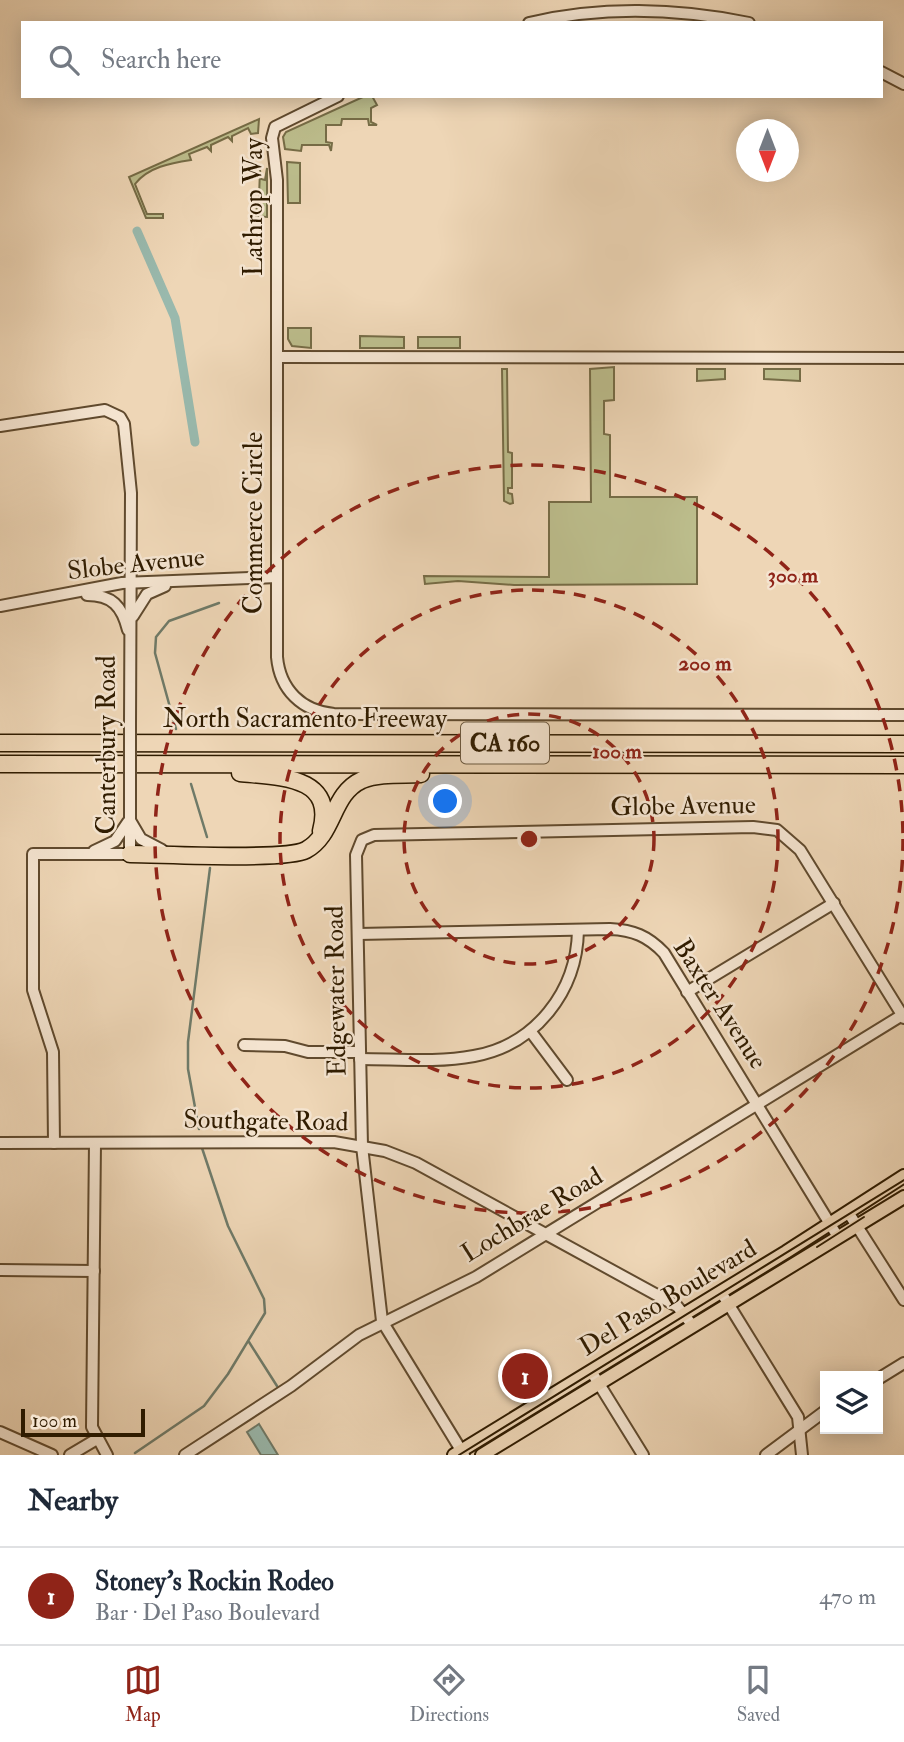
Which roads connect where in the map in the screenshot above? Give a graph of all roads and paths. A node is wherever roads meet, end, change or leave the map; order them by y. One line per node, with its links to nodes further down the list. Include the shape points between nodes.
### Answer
1 (540, 21): 2 (street, via 633,11)
2 (737, 21)
3 (883, 73): 4 (street)
4 (904, 84)
5 (334, 98): 6 (street, Lathrop Way, via 280,123 273,132)
6 (278, 357): 7 (street); 9 (street, Commerce Circle)
7 (904, 358)
8 (0, 426): 11 (street, Canterbury Road, via 101,411 120,417 127,433 131,485)
9 (277, 577): 10 (street, Slobe Avenue); 16 (street, Commerce Circle, via 280,675 293,697 324,713)
10 (181, 582): 11 (street, Slobe Avenue); 14 (street, via 147,594)
11 (131, 583): 12 (street, Slobe Avenue); 14 (street, Canterbury Road)
12 (70, 593): 13 (street, Slobe Avenue); 15 (street, via 110,598 125,618)
13 (0, 606)
14 (132, 619): 15 (street, Canterbury Road)
15 (131, 641): 25 (street, Canterbury Road, bridge)
16 (904, 715)
17 (0, 734): 19 (highway)
18 (0, 743): 19 (highway, North Sacramento Freeway / CA 160)
19 (106, 744): 20 (highway, North Sacramento Freeway / CA 160)
20 (904, 744)
21 (0, 764): 22 (highway, North Sacramento Freeway / CA 160)
22 (158, 764): 23 (highway, North Sacramento Freeway / CA 160); 26 (highway, via 281,777 306,784 323,807)
23 (566, 764): 24 (highway, North Sacramento Freeway / CA 160); 26 (highway, via 368,778 343,795)
24 (904, 765)
25 (130, 820): 28 (street, via 111,844); 29 (street, Canterbury Road); 30 (street, via 146,844)
26 (319, 839): 30 (highway, via 305,850 288,854)
27 (362, 840): 31 (street, Globe Avenue, via 374,835 762,827 784,834 796,844); 33 (street, Edgewater Road, via 356,855)
28 (82, 854): 29 (street, Canterbury Road); 42 (street, Canterbury Road, via 33,854 33,990 53,1052)
29 (130, 854): 30 (highway)
30 (177, 854)
31 (834, 903): 34 (street); 35 (street, Globe Avenue)
32 (578, 930): 33 (street, Baxter Avenue); 34 (street, Baxter Avenue, via 621,930 646,937 664,953); 36 (street, via 574,965 566,984 550,1012)
33 (358, 934): 38 (street, Edgewater Road)
34 (687, 992): 40 (street, Baxter Avenue)
35 (903, 1015): 40 (street, Lochbrae Road)
36 (531, 1032): 38 (street, via 472,1057); 39 (street)
37 (244, 1045): 38 (street)
38 (360, 1056): 44 (street, Edgewater Road)
39 (567, 1080)
40 (757, 1103): 48 (street, Baxter Avenue); 50 (street, Lochbrae Road)
41 (0, 1143): 42 (street, Southgate Road)
42 (54, 1143): 43 (street, Southgate Road)
43 (95, 1143): 44 (street, Southgate Road, via 334,1142); 53 (street)
44 (362, 1146): 50 (street, Southgate Road, via 416,1163); 58 (street, Edgewater Road)
45 (904, 1177): 47 (main road, Del Paso Boulevard)
46 (904, 1197): 49 (main road, Del Paso Boulevard)
47 (848, 1212): 48 (main road, Del Paso Boulevard); 49 (street)
48 (830, 1224): 51 (street, Baxter Avenue); 54 (main road, Del Paso Boulevard)
49 (857, 1226): 51 (main road, Del Paso Boulevard); 55 (street)
50 (545, 1234): 57 (street, Southgate Road); 58 (street, Lochbrae Road, via 476,1277)
51 (838, 1237): 56 (main road, Del Paso Boulevard)
52 (0, 1270): 53 (street)
53 (94, 1271): 67 (street, via 92,1427)
54 (721, 1292): 56 (street); 57 (main road, Del Paso Boulevard)
55 (904, 1300)
56 (729, 1304): 59 (main road, Del Paso Boulevard); 65 (street)
57 (685, 1314): 59 (street, Southgate Road); 61 (main road, Del Paso Boulevard)
58 (382, 1321): 68 (street, Edgewater Road); 72 (street, Lochbrae Road)
59 (692, 1326): 63 (main road, Del Paso Boulevard)
60 (904, 1363): 62 (street)
61 (591, 1371): 63 (street); 68 (main road, Del Paso Boulevard)
62 (883, 1376)
63 (599, 1383): 73 (main road, Del Paso Boulevard); 74 (street)
64 (820, 1414): 65 (street)
65 (801, 1427): 75 (street); 76 (street)
66 (0, 1433): 69 (street)
67 (97, 1439): 70 (street); 71 (street)
68 (460, 1453)
69 (52, 1455)
70 (70, 1455)
71 (107, 1455)
72 (185, 1455)
73 (482, 1455)
74 (643, 1455)
75 (768, 1455): 76 (street, via 786,1448)
76 (802, 1455)

